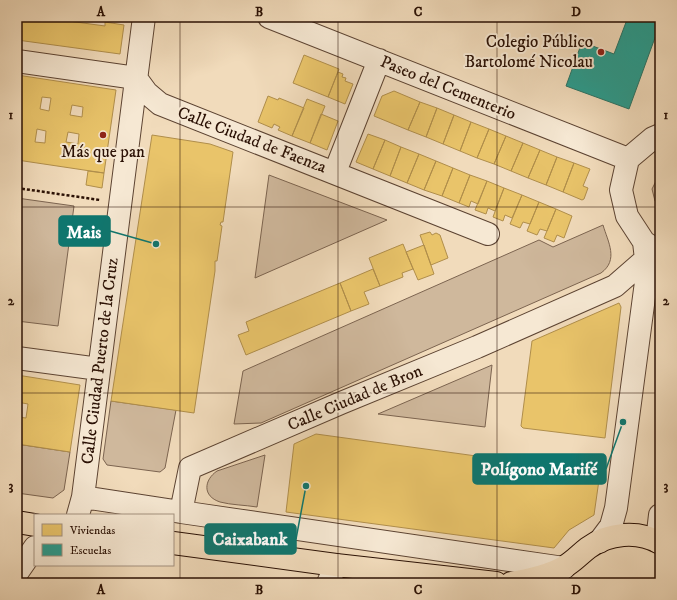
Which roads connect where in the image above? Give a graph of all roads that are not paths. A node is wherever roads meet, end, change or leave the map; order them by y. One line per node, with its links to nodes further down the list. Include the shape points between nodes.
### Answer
1 (144, 17): 5 (street, Calle Ciudad Puerto de la Cruz)
2 (269, 17): 3 (street, Paseo del Cementerio)
3 (379, 60): 7 (street, Paseo del Cementerio); 8 (street)
4 (17, 61): 5 (street)
5 (136, 78): 8 (street, Calle Ciudad de Faenza, via 147,93 160,104); 12 (street, Calle Ciudad Puerto de la Cruz)
6 (660, 135): 7 (street)
7 (628, 159): 10 (street, via 621,190 627,216)
8 (335, 172): 9 (street, Calle Ciudad de Faenza)
9 (488, 234)
10 (650, 251): 14 (street, Calle Ciudad de Bron, via 615,286 190,468); 18 (street, via 616,508 611,526)
11 (17, 358): 12 (street)
12 (99, 369): 13 (street, Calle Ciudad Puerto de la Cruz)
13 (80, 506): 14 (street)
14 (181, 512): 22 (street)
15 (660, 516): 19 (street)
16 (17, 522): 17 (main road)
17 (34, 525)
18 (599, 542): 19 (main road, via 613,536 628,535 643,536); 22 (main road, via 588,548)
19 (658, 542)
20 (174, 543): 24 (main road)
21 (34, 548): 23 (street)
22 (569, 569): 26 (main road)
23 (17, 573)
24 (332, 574): 25 (main road)
25 (496, 583)
26 (511, 583)

